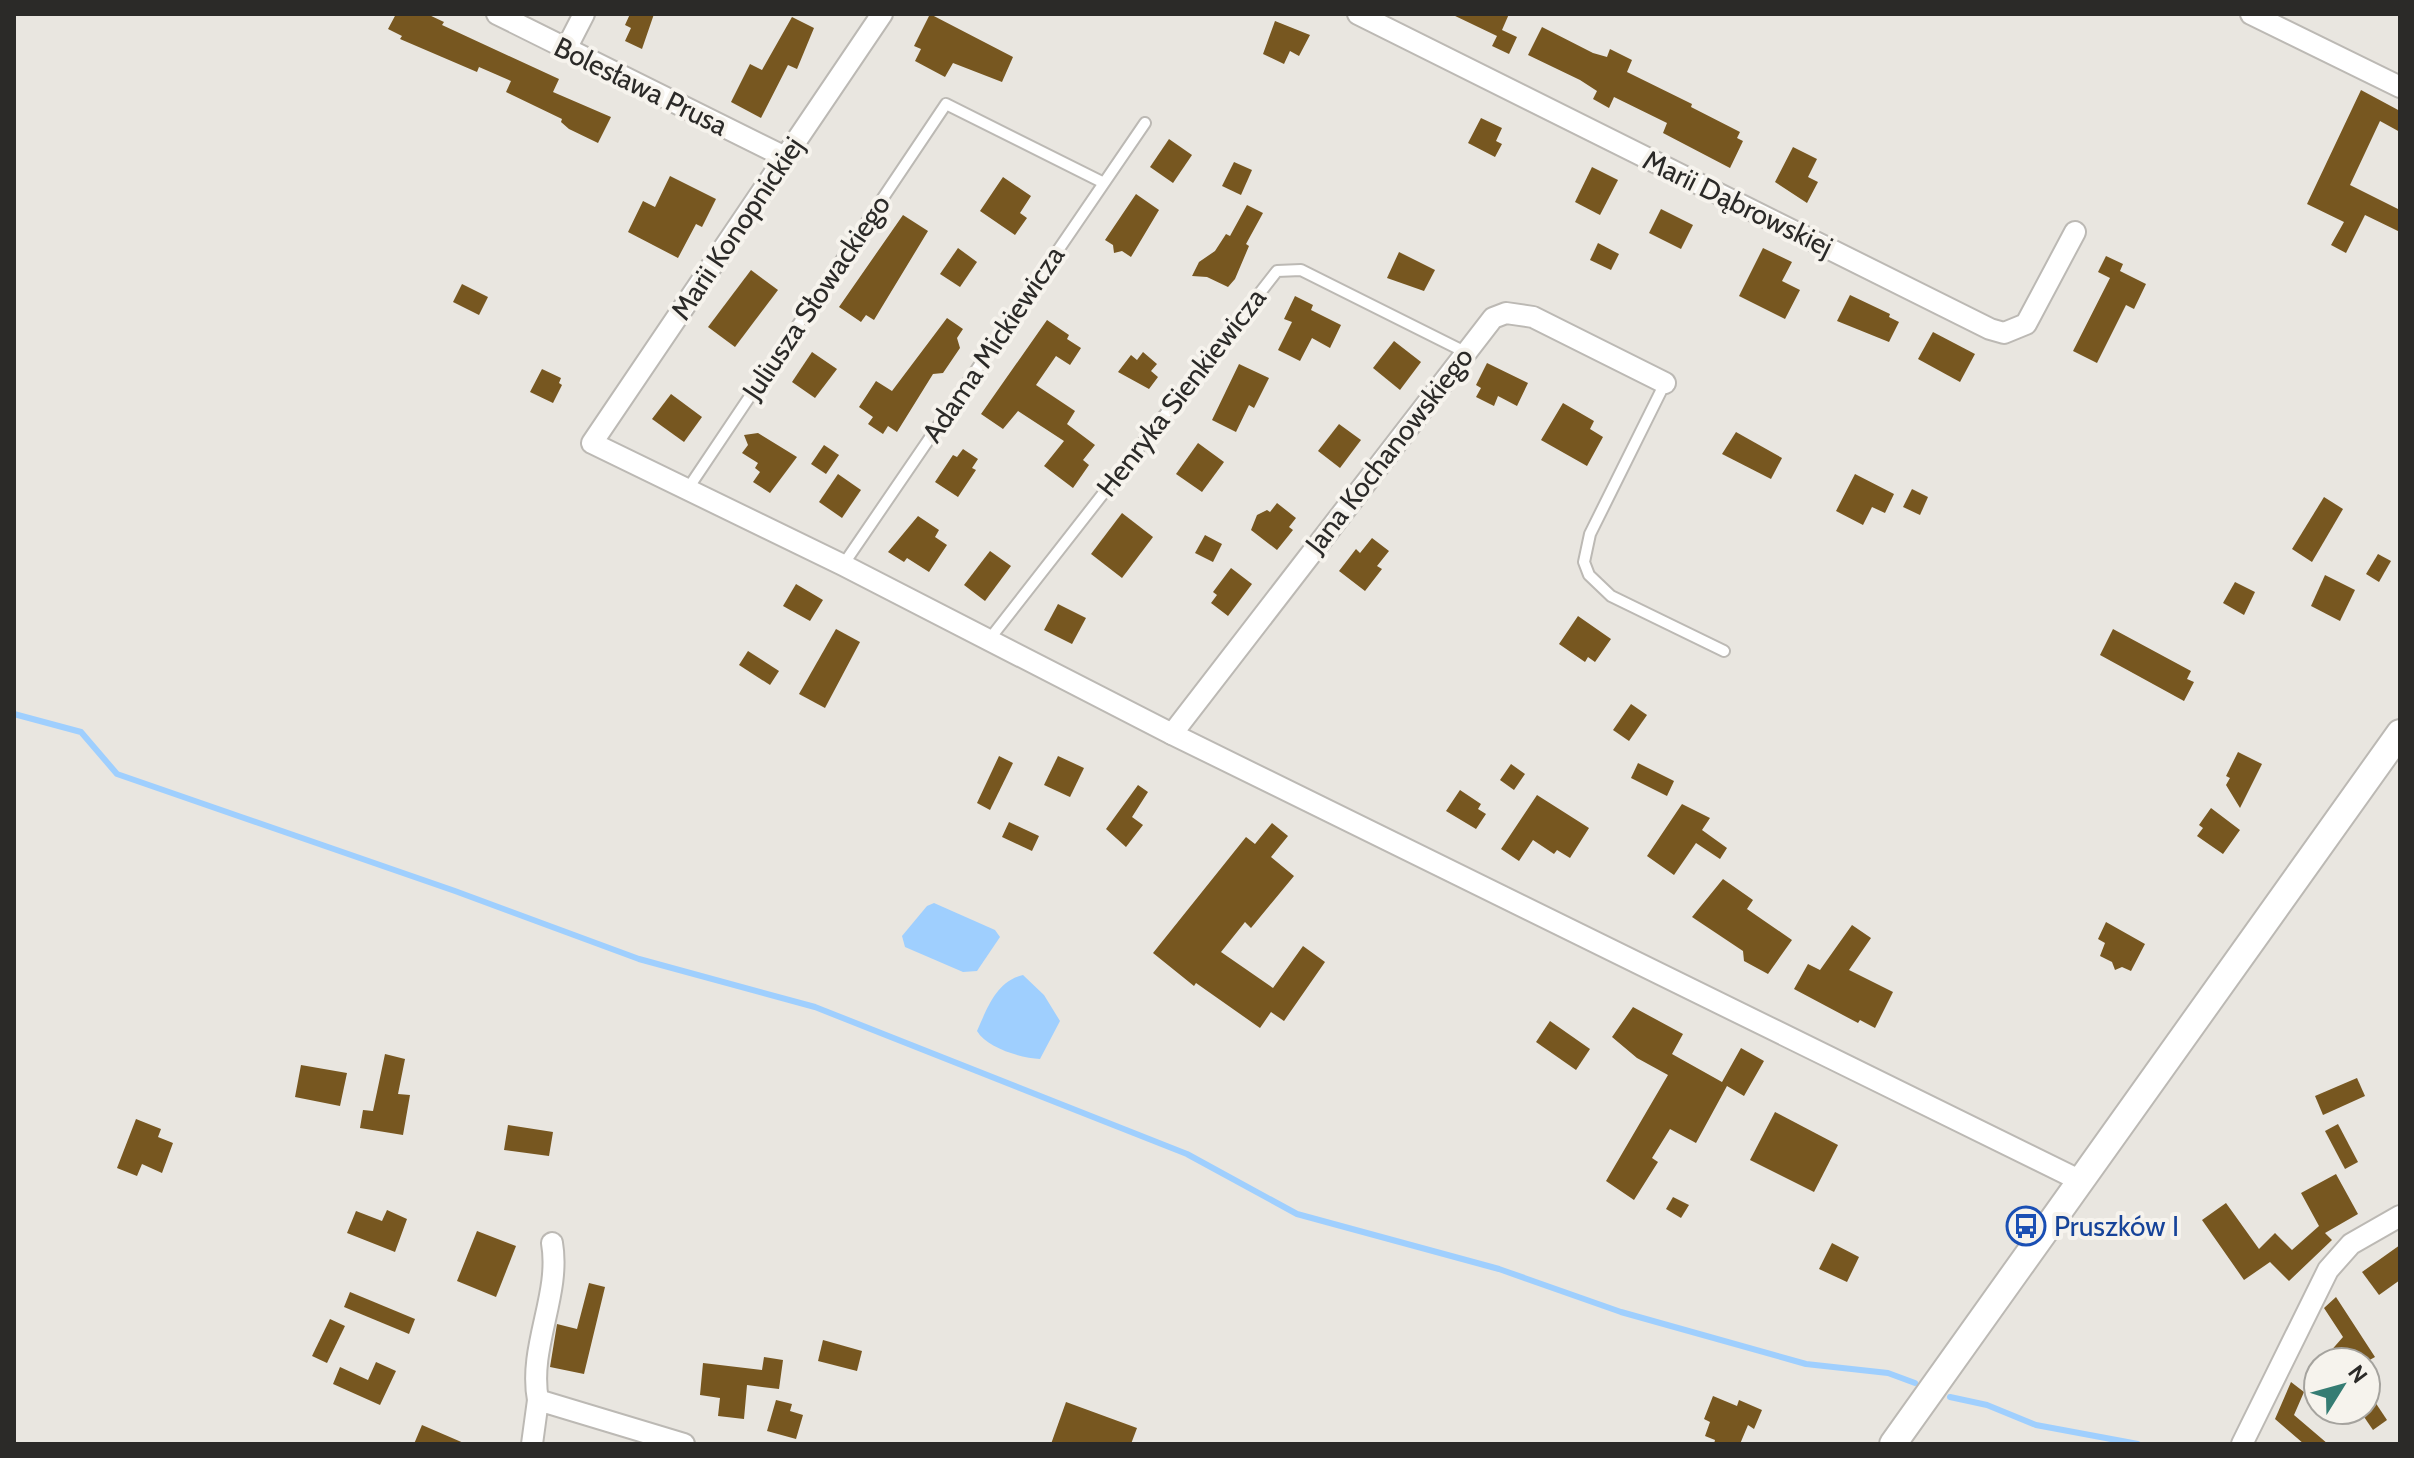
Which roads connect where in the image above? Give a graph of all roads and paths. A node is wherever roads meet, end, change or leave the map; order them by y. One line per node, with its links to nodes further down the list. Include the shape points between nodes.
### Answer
1 (497, 14): 6 (street, Bolesława Prusa)
2 (584, 14): 6 (street)
3 (882, 14): 9 (street, Marii Konopnickiej)
4 (1358, 14): 11 (street, Marii Dąbrowskiej, via 1990,329 2004,333 2026,324)
5 (2251, 14): 7 (street)
6 (566, 49): 9 (street, Bolesława Prusa)
7 (2400, 87)
8 (1145, 123): 10 (lane, Adama Mickiewicza)
9 (785, 157): 14 (street, Marii Konopnickiej, via 592,443)
10 (1102, 182): 14 (lane, Juliusza Słowackiego, via 946,104); 15 (lane, Adama Mickiewicza)
11 (2075, 232)
12 (1465, 352): 13 (street, Jana Kochanowskiego, via 1493,318 1518,312); 16 (lane, Henryka Sienkiewicza, via 1301,270 1277,271); 19 (street, Jana Kochanowskiego)
13 (1665, 383): 17 (lane, via 1590,534 1584,562 1589,575 1611,596)
14 (687, 490): 15 (street)
15 (843, 565): 16 (street)
16 (988, 641): 19 (street)
17 (1724, 651)
18 (2400, 733): 20 (street)
19 (1172, 734): 20 (street)
20 (2079, 1180): 26 (street)
21 (2400, 1216): 27 (street, via 2351,1244 2328,1270)
22 (552, 1243): 23 (street, via 537,1359)
23 (538, 1400): 24 (street); 25 (street)
24 (532, 1444)
25 (684, 1444)
26 (1893, 1444)
27 (2242, 1444)

